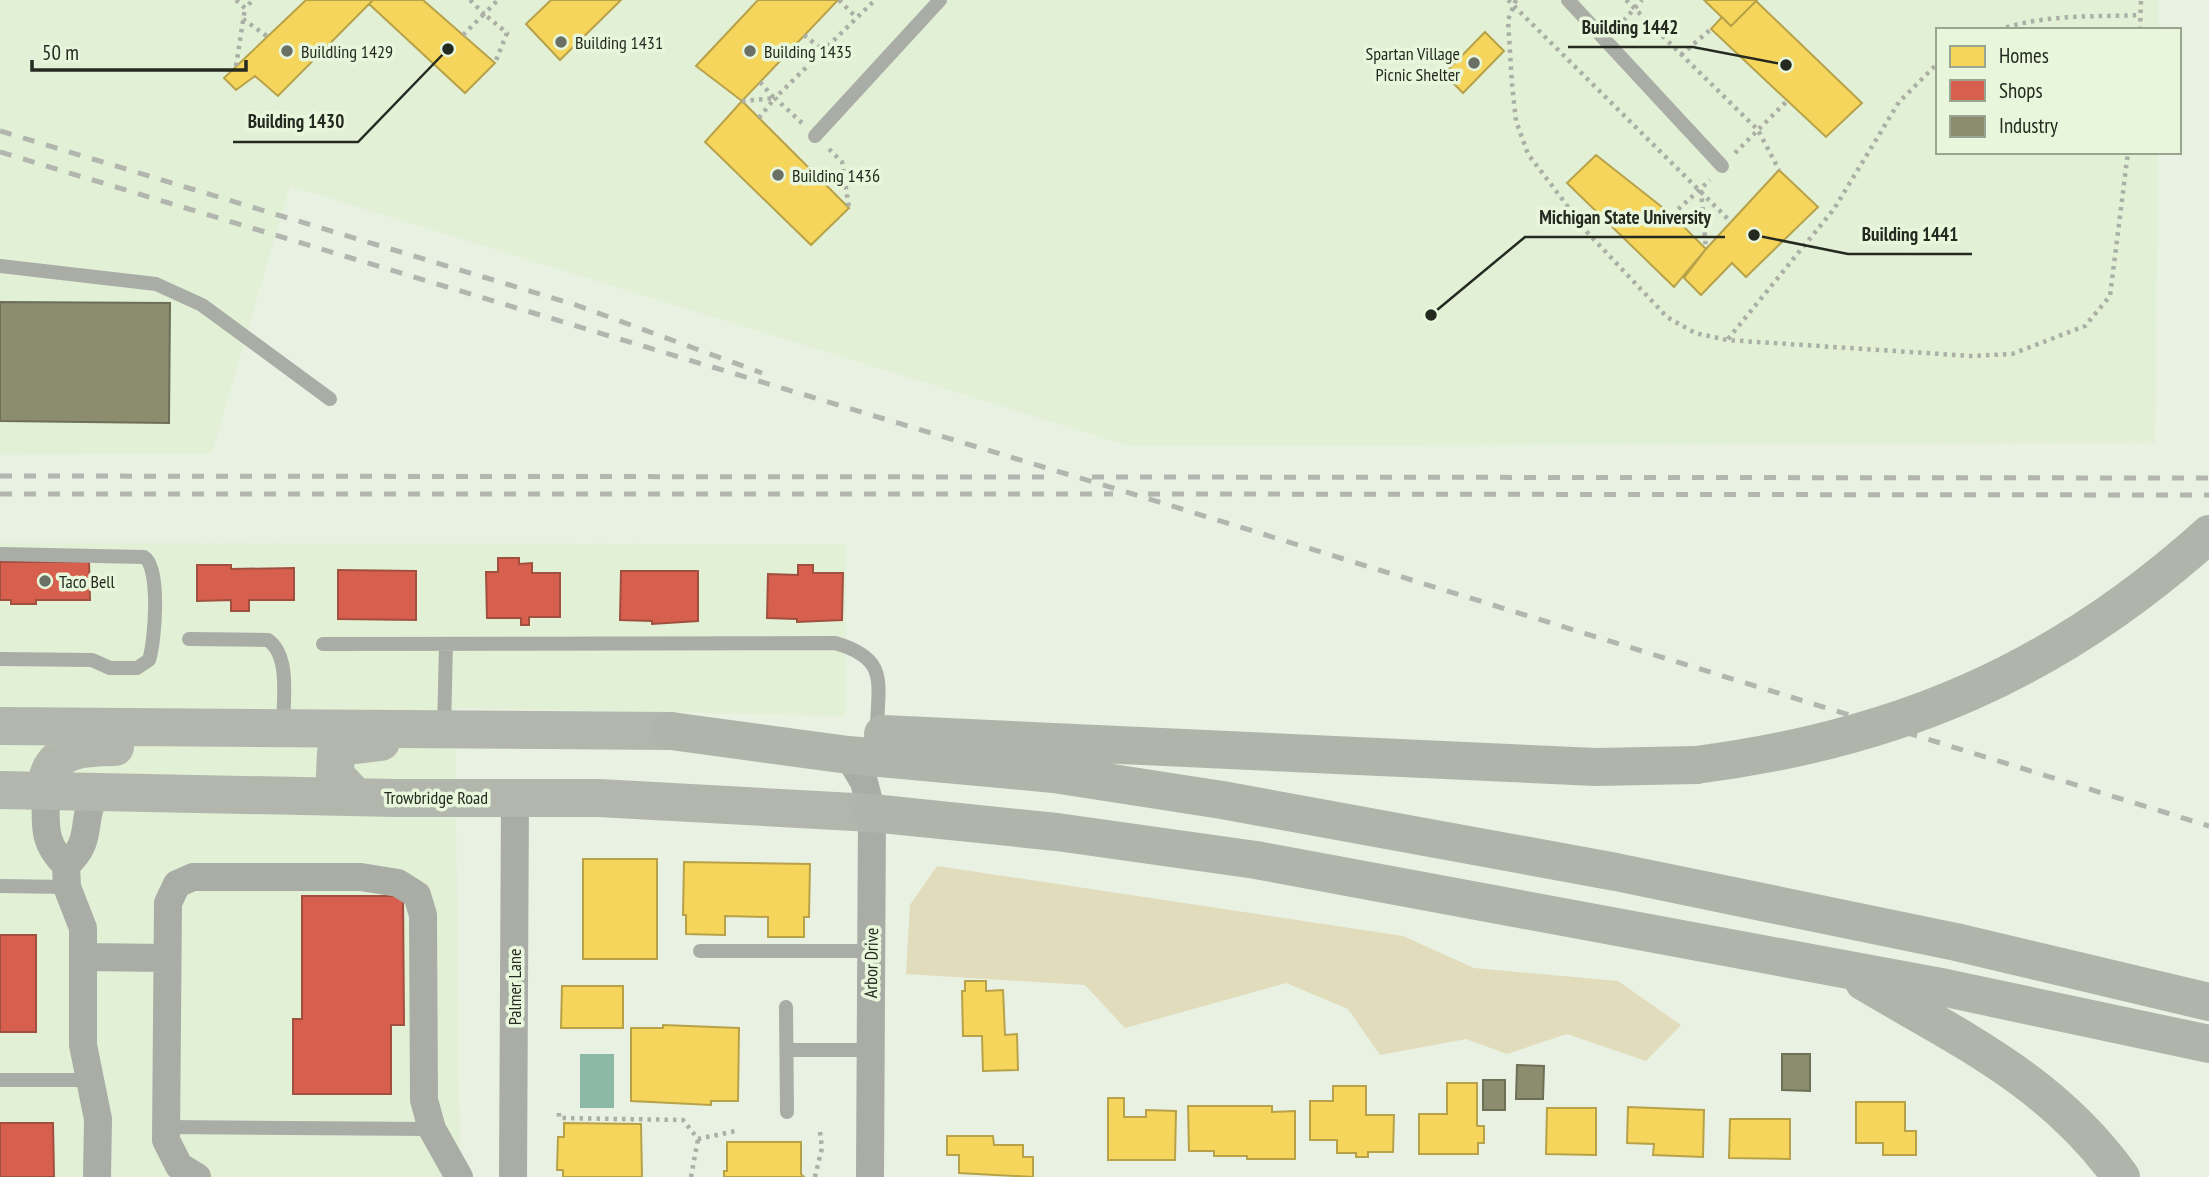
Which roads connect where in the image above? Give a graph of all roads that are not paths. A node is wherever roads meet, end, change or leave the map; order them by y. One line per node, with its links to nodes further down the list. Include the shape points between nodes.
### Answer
1 (940, 0): 3 (lane)
2 (1573, 2): 4 (lane)
3 (815, 136)
4 (1723, 166)
5 (0, 265): 6 (lane, via 156,284 202,305)
6 (330, 398)
7 (2209, 534): 18 (highway, bridge, via 2081,635 2020,669 1958,698 1846,738 1749,758 1696,765 1596,767)
8 (0, 554): 12 (lane, via 150,560 155,634 149,660 137,668 110,668 92,660)
9 (189, 639): 14 (lane, via 268,640 277,646)
10 (323, 644): 11 (lane)
11 (446, 644): 15 (lane); 18 (lane, via 835,642 873,660 877,677)
12 (0, 659)
13 (0, 726): 14 (street)
14 (283, 729): 15 (street); 20 (street, via 212,746 78,748 53,764)
15 (444, 730): 17 (street)
16 (671, 731): 17 (street); 18 (highway)
17 (495, 732): 22 (street, via 344,747 334,757 335,775)
18 (863, 744): 24 (street, Arbor Drive, via 864,782); 27 (highway, via 1223,800 1616,872)
19 (0, 790): 20 (street, Trowbridge Road)
20 (46, 790): 21 (street, Trowbridge Road); 25 (street, via 46,839)
21 (98, 792): 22 (street, Trowbridge Road); 25 (street, via 86,815 85,842)
22 (355, 796): 23 (street, Trowbridge Road)
23 (515, 797): 24 (street, Trowbridge Road); 47 (street, Palmer Lane)
24 (872, 813): 29 (street, Arbor Drive); 32 (highway, via 1057,832 1256,860)
25 (66, 876): 26 (lane); 30 (street, via 83,928)
26 (0, 886)
27 (1956, 942): 33 (highway); 34 (highway)
28 (700, 951): 29 (lane)
29 (871, 951): 38 (street, Arbor Drive)
30 (83, 957): 31 (street); 40 (street, via 83,1045)
31 (167, 958): 42 (street); 43 (street, via 168,903 177,884 193,877 360,877 398,883 417,895 423,915 421,1066)
32 (1844, 970): 33 (highway); 49 (highway, via 1964,1037 2022,1076 2092,1139)
33 (1946, 988): 36 (highway)
34 (2209, 1002)
35 (786, 1007): 37 (lane)
36 (2209, 1044)
37 (787, 1050): 38 (lane); 41 (lane)
38 (870, 1050): 48 (street, Arbor Drive)
39 (0, 1080): 40 (lane)
40 (89, 1080): 45 (street, via 98,1119)
41 (787, 1112)
42 (166, 1127): 43 (lane); 44 (street, via 166,1140)
43 (432, 1129): 46 (street)
44 (182, 1173)
45 (97, 1177)
46 (459, 1177)
47 (513, 1177)
48 (870, 1177)
49 (2121, 1177)

